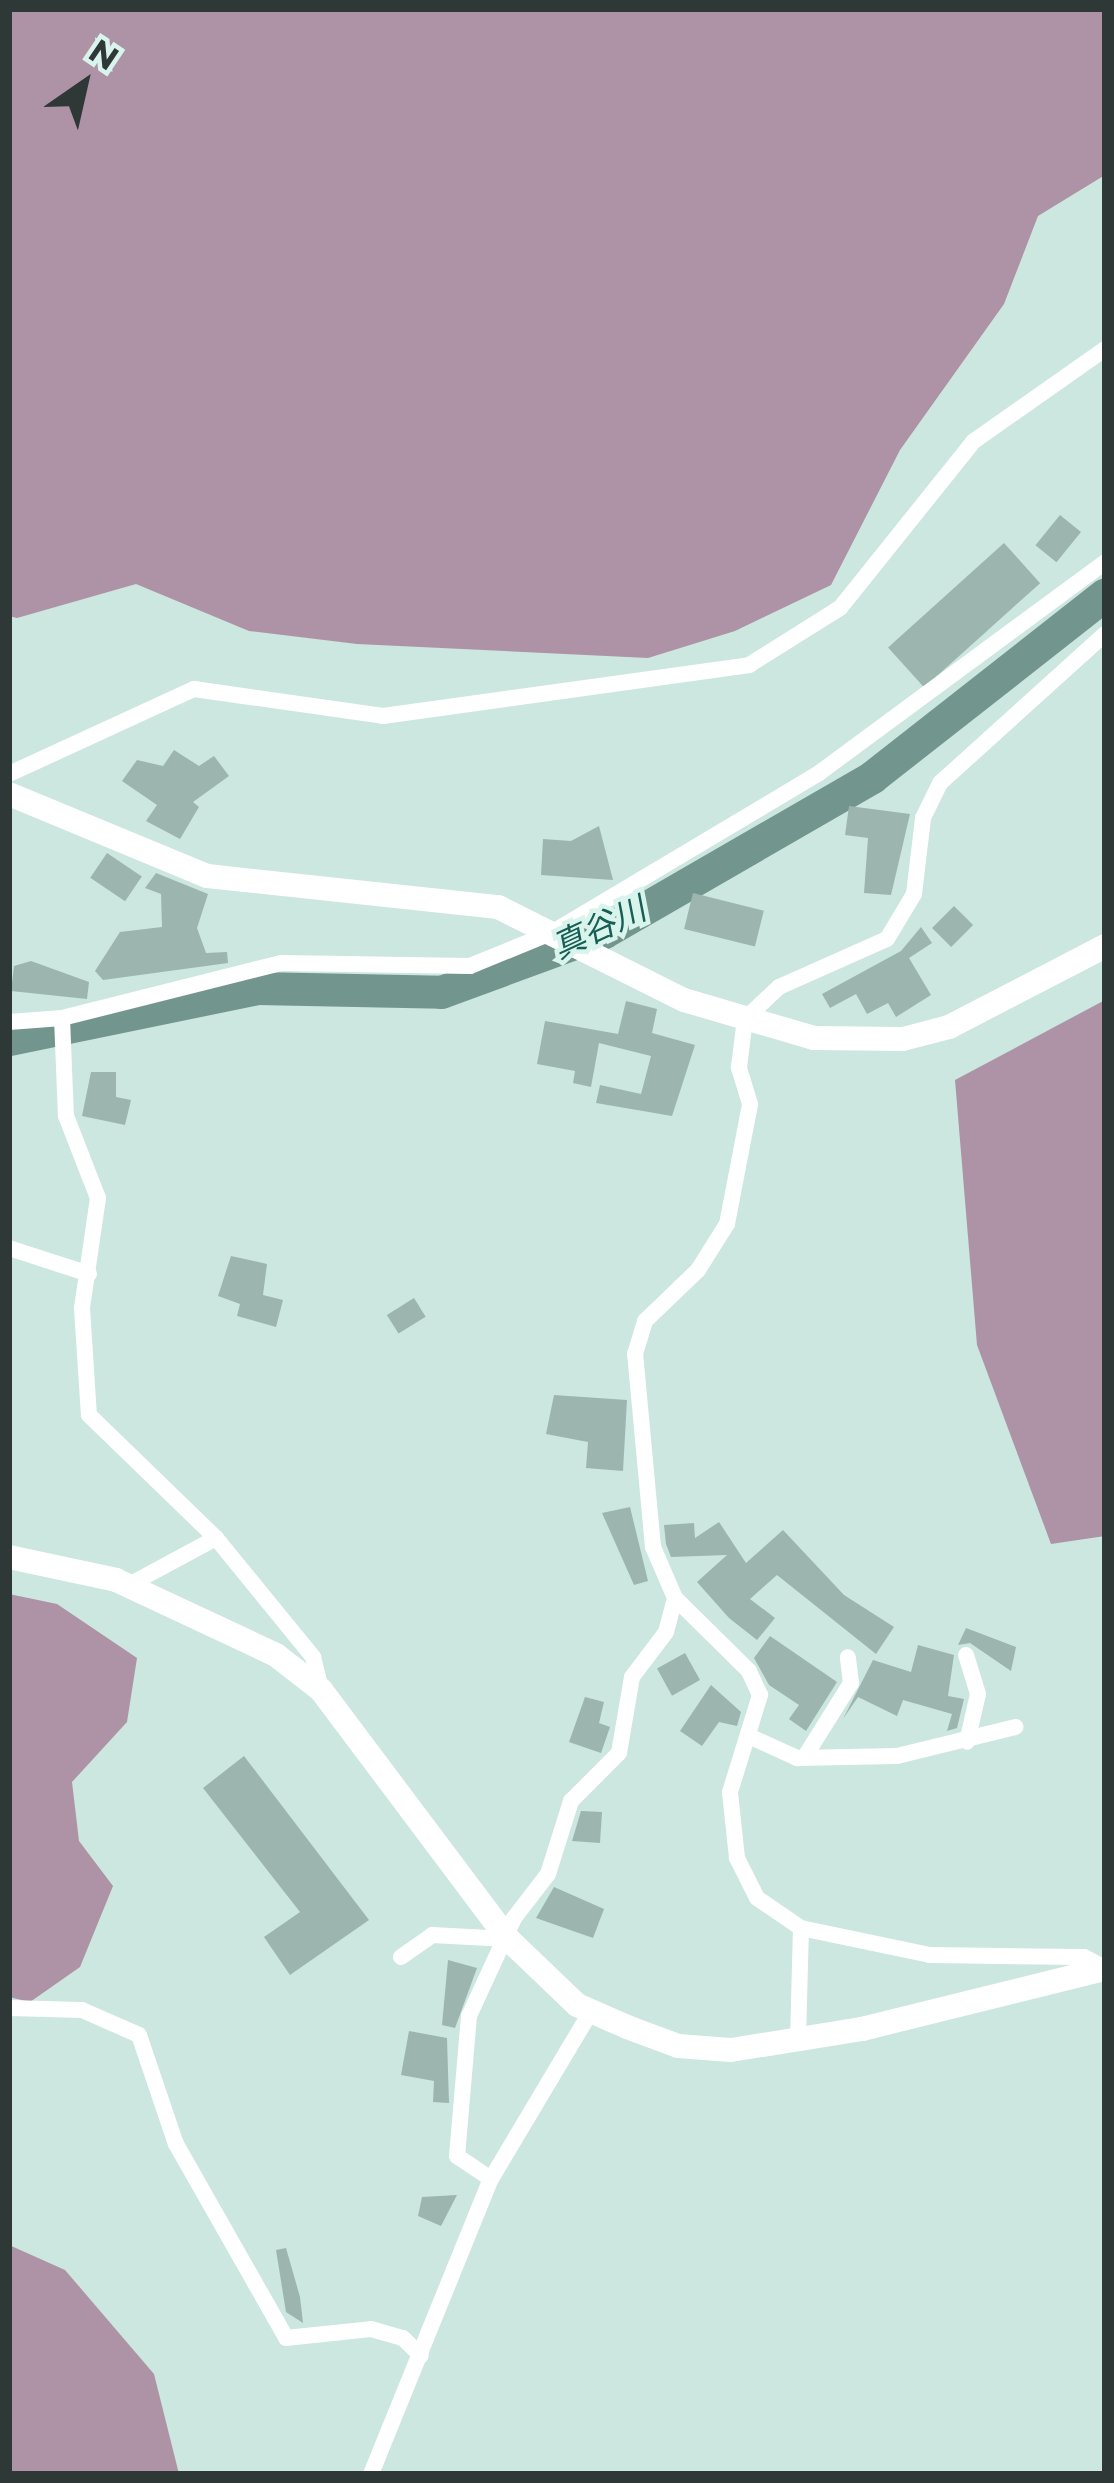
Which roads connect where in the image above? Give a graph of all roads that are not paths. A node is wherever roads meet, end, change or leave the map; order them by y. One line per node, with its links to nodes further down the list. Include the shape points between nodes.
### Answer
1 (1105, 349): 4 (street, via 974,440 840,608 749,665 383,716 194,689)
2 (1105, 562): 6 (street, via 819,773)
3 (1105, 634): 8 (street, via 940,783 923,818 914,894 887,939 779,988)
4 (9, 774)
5 (9, 794): 6 (street, via 207,876 462,898)
6 (556, 936): 8 (street); 9 (street, via 470,966 281,963)
7 (1105, 946): 8 (street, via 949,1027 903,1040 814,1038)
8 (745, 1019): 16 (street, via 740,1066 750,1104 727,1224 698,1270 645,1322 635,1354 646,1412 643,1510)
9 (63, 1021): 10 (street); 12 (street, via 66,1116 98,1198)
10 (9, 1022)
11 (9, 1248): 12 (street)
12 (88, 1274): 13 (street, via 89,1415)
13 (216, 1538): 15 (street); 19 (street, via 314,1657)
14 (9, 1557): 15 (street)
15 (129, 1585): 19 (street, via 276,1655)
16 (675, 1598): 21 (street, via 749,1671 760,1695); 25 (street, via 666,1632 632,1678 619,1753 571,1801 548,1874)
17 (966, 1655): 22 (street, via 977,1694)
18 (848, 1657): 23 (street, via 851,1684)
19 (321, 1690): 25 (street)
20 (1015, 1727): 22 (street)
21 (751, 1737): 23 (street); 24 (street, via 732,1780 736,1858 774,1917)
22 (967, 1742): 23 (street)
23 (804, 1758)
24 (801, 1928): 27 (street, via 967,1960 1084,1958); 30 (street)
25 (508, 1939): 26 (street, via 432,1935); 29 (street); 31 (street, via 469,2016 457,2156)
26 (401, 1957)
27 (1104, 1967): 30 (street)
28 (9, 2008): 32 (street, via 82,2010 139,2036 176,2144 286,2338 371,2329 403,2338)
29 (591, 2011): 30 (street, via 678,2046); 31 (street)
30 (798, 2041)
31 (491, 2179): 32 (street)
32 (421, 2356): 33 (street)
33 (370, 2474)

